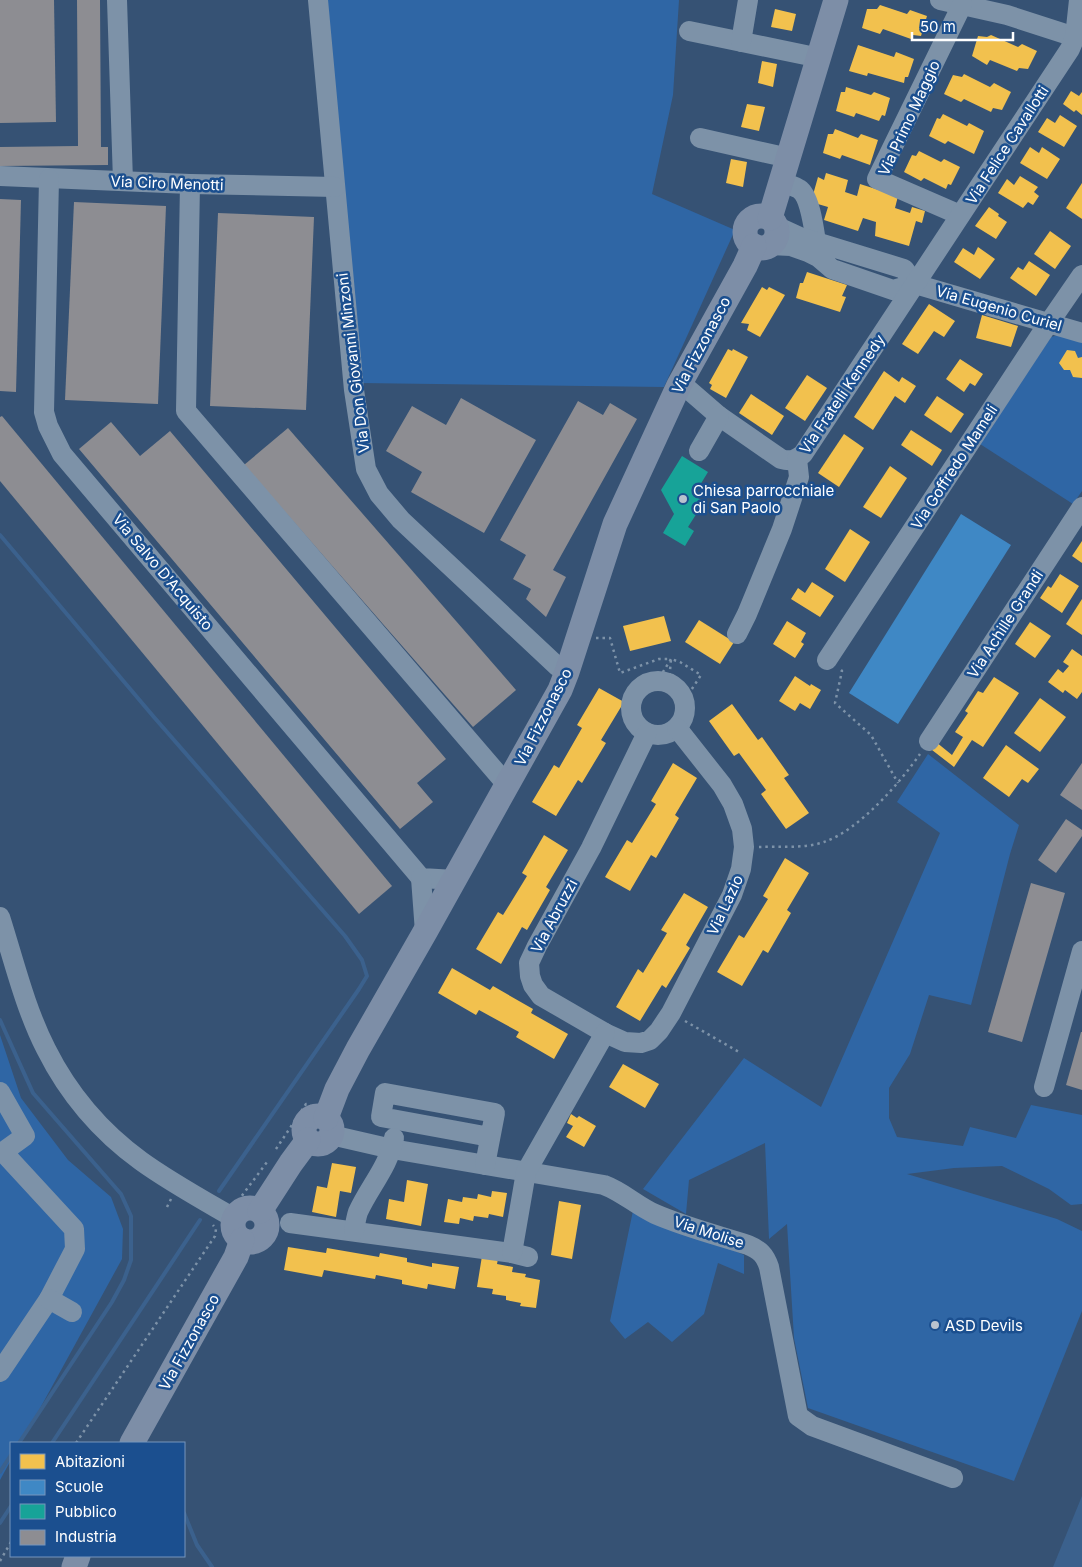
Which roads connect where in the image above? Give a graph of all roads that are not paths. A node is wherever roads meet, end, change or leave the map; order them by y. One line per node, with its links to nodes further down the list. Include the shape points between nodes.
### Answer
1 (118, 0): 16 (street)
2 (318, 0): 19 (street, Via Don Giovanni Minzoni)
3 (748, 0): 10 (street)
4 (836, 0): 11 (main road, Via Fizzonasco)
5 (940, 0): 7 (street)
6 (1080, 0): 9 (street, Via Felice Cavallotti)
7 (962, 4): 9 (street); 20 (street, Via Primo Maggio, via 877,179)
8 (689, 31): 10 (street)
9 (1075, 37): 20 (street, Via Felice Cavallotti)
10 (741, 42): 11 (street)
11 (820, 58): 13 (main road, Via Fizzonasco)
12 (700, 138): 13 (street)
13 (788, 158): 17 (main road, Via Fizzonasco)
14 (0, 176): 15 (street, Via Ciro Menotti)
15 (49, 179): 16 (street, Via Ciro Menotti); 39 (street, Via Salvo D'Acquisto, via 43,396 44,412 62,454)
16 (123, 180): 18 (street, Via Ciro Menotti)
17 (780, 183): 21 (main road, Via Fizzonasco); 22 (street, via 805,194)
18 (190, 184): 19 (street, Via Ciro Menotti); 38 (street, via 186,411)
19 (335, 187): 34 (street, Via Don Giovanni Minzoni, via 354,390 366,469 379,494 400,520)
20 (960, 215): 24 (street, Via Felice Cavallotti)
21 (768, 234): 22 (street, Via Eugenio Curiel); 24 (street, Via Eugenio Curiel, via 808,252 832,269 893,290); 27 (main road, Via Fizzonasco, via 745,266)
22 (816, 242): 24 (street, Via Eugenio Curiel, via 904,269)
23 (1082, 275): 25 (street, Via Goffredo Mameli)
24 (915, 284): 25 (street, Via Eugenio Curiel); 30 (street, Via Fratelli Kennedy)
25 (1049, 323): 26 (street, Via Eugenio Curiel); 33 (street, Via Goffredo Mameli)
26 (1082, 333)
27 (679, 384): 28 (street, Via Fratelli Kennedy); 34 (main road, Via Fizzonasco, via 615,524)
28 (719, 416): 29 (street); 30 (street, Via Fratelli Kennedy, via 781,459)
29 (699, 451)
30 (797, 459): 32 (street, via 799,477 782,529)
31 (1082, 507): 37 (street, Via Achille Grandi)
32 (737, 634)
33 (827, 660)
34 (567, 672): 38 (main road, Via Fizzonasco, via 543,724)
35 (677, 728): 36 (street, via 668,734); 36 (street, via 686,708 678,688 663,681 648,682 632,696 630,707 632,718); 44 (street, Via Lazio, via 722,785 732,804 742,829 741,869 732,895 659,1031 642,1043 625,1042)
36 (647, 733): 44 (street, Via Abruzzi, via 591,848 529,963 533,986 541,996)
37 (929, 741)
38 (508, 786): 40 (main road, Via Fizzonasco)
39 (421, 878): 40 (street); 42 (street)
40 (455, 880): 42 (main road, Via Fizzonasco)
41 (0, 917): 54 (street, via 33,1020 75,1097 119,1144)
42 (425, 932): 48 (main road, Via Fizzonasco)
43 (1082, 951): 45 (street)
44 (605, 1033): 53 (street)
45 (1044, 1087)
46 (0, 1092): 51 (street, via 25,1136)
47 (397, 1120): 49 (street); 49 (street, via 381,1117 385,1093 495,1113); 50 (street)
48 (318, 1124): 50 (street, Via Molise); 54 (main road, Via Fizzonasco, via 260,1211 267,1226 263,1236 253,1242)
49 (490, 1137): 52 (street)
50 (392, 1149): 52 (street, Via Molise); 56 (street, via 358,1213)
51 (2, 1150): 57 (street, via 74,1229 75,1248)
52 (486, 1165): 53 (street, Via Molise)
53 (526, 1172): 56 (street, via 520,1255); 61 (street, Via Molise, via 604,1185 618,1190 653,1213 758,1249 769,1267 798,1416 812,1426)
54 (229, 1219): 60 (main road, Via Fizzonasco, via 236,1257)
55 (290, 1223): 56 (street)
56 (354, 1231)
57 (49, 1299): 58 (street); 59 (street)
58 (72, 1312)
59 (0, 1372)
60 (133, 1442)
61 (953, 1478)

